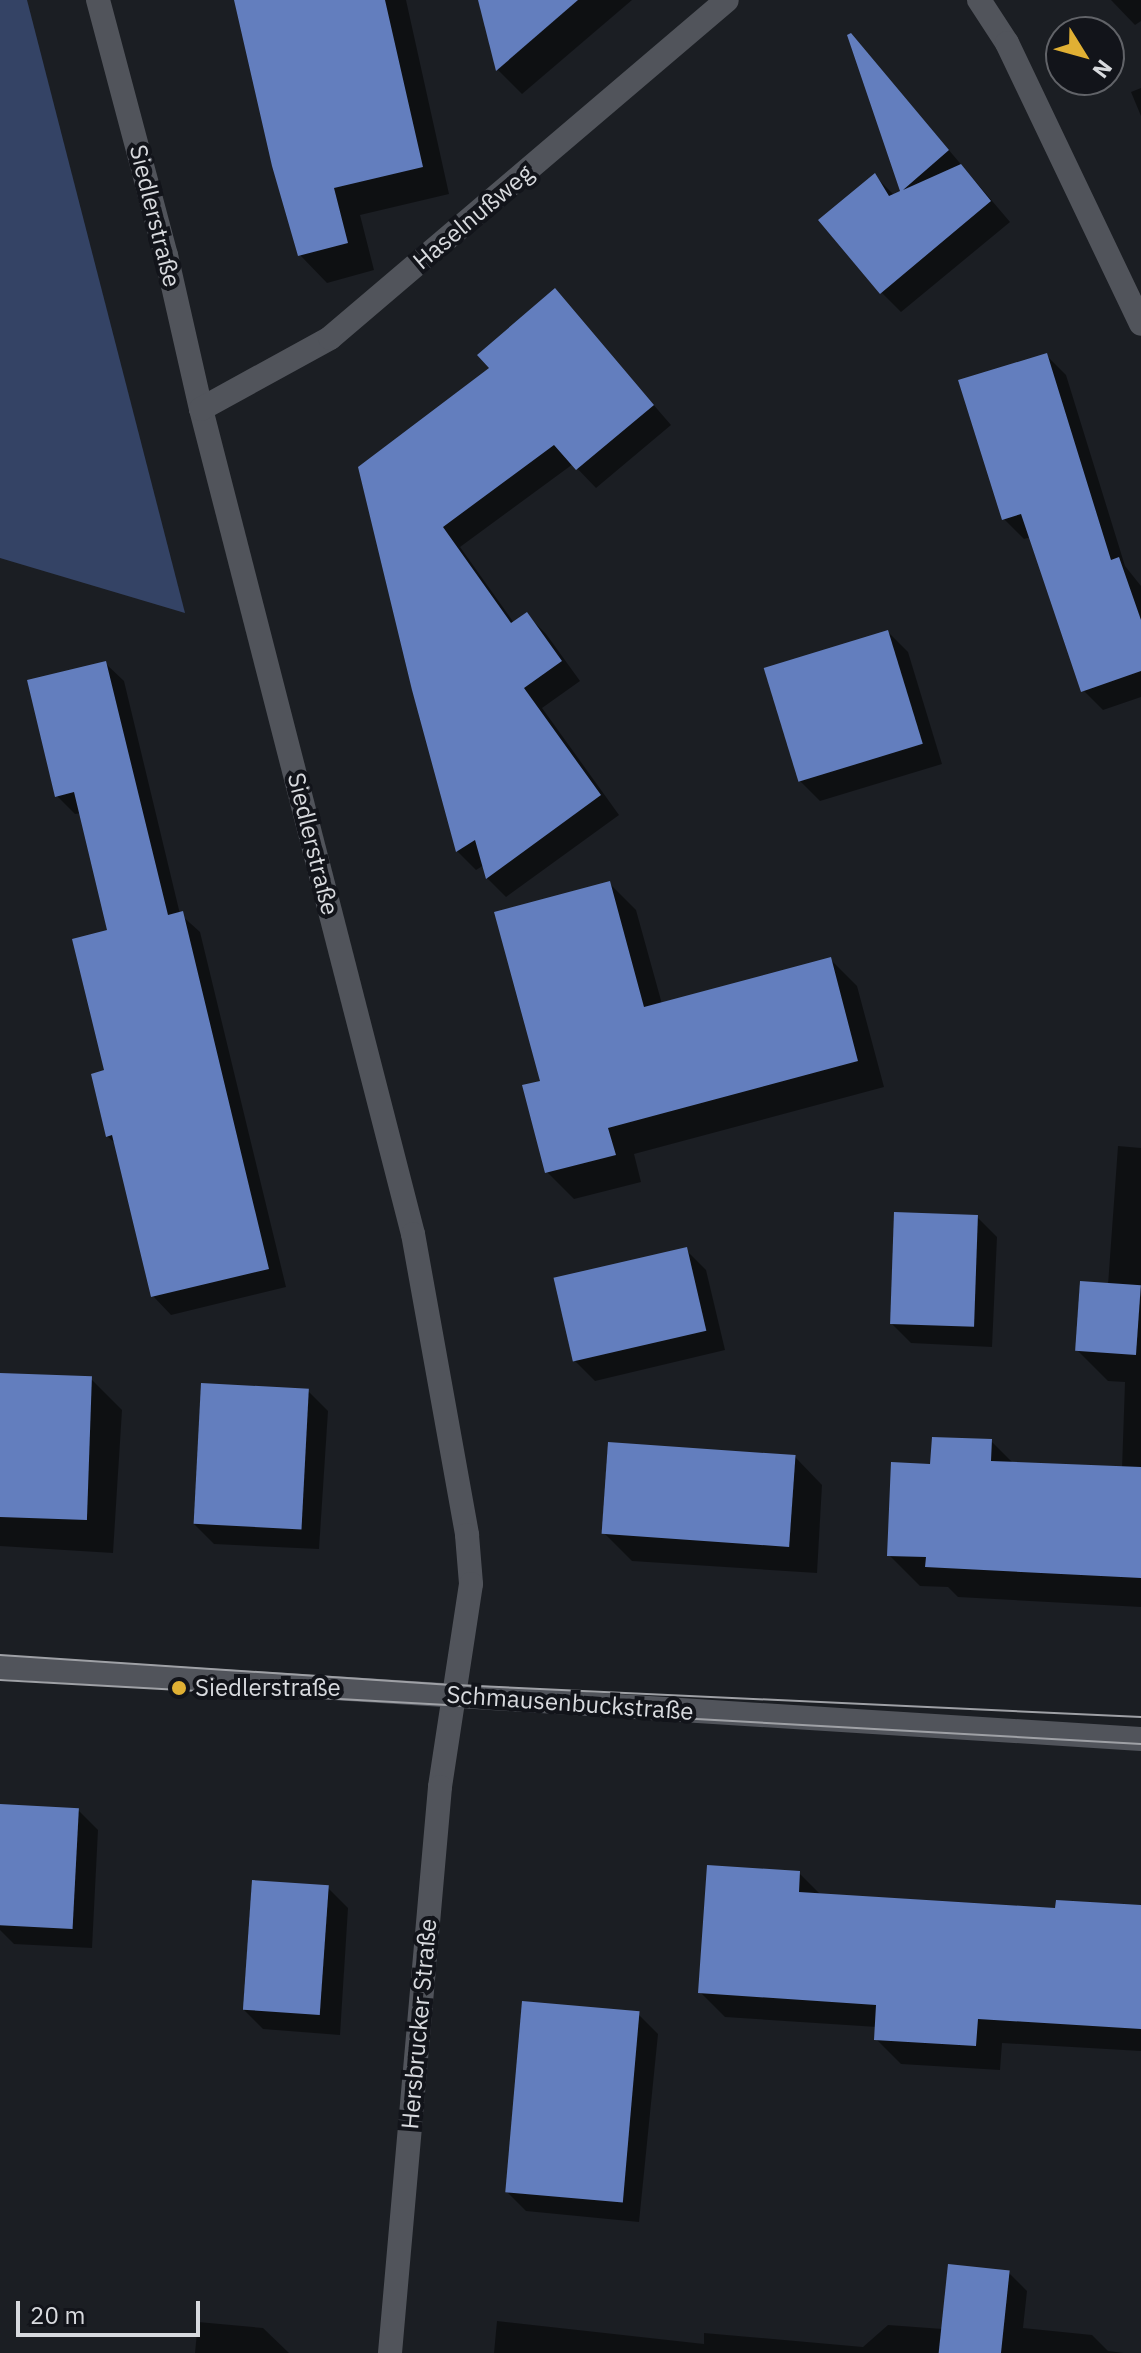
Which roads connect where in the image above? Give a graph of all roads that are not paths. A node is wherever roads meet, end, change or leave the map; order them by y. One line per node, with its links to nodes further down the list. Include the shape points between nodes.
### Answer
1 (98, 0): 5 (street, Siedlerstraße)
2 (727, 0): 5 (street, Haselnußweg, via 330,338)
3 (979, 0): 4 (street, via 1007,43)
4 (1141, 324)
5 (201, 409): 7 (street, Siedlerstraße, via 413,1234 439,1364 471,1584)
6 (0, 1667): 7 (street, Schmausenbuckstraße)
7 (453, 1696): 8 (street, Schmausenbuckstraße); 9 (street, Hersbrucker Straße, via 440,1787)
8 (1141, 1739)
9 (390, 2353)

